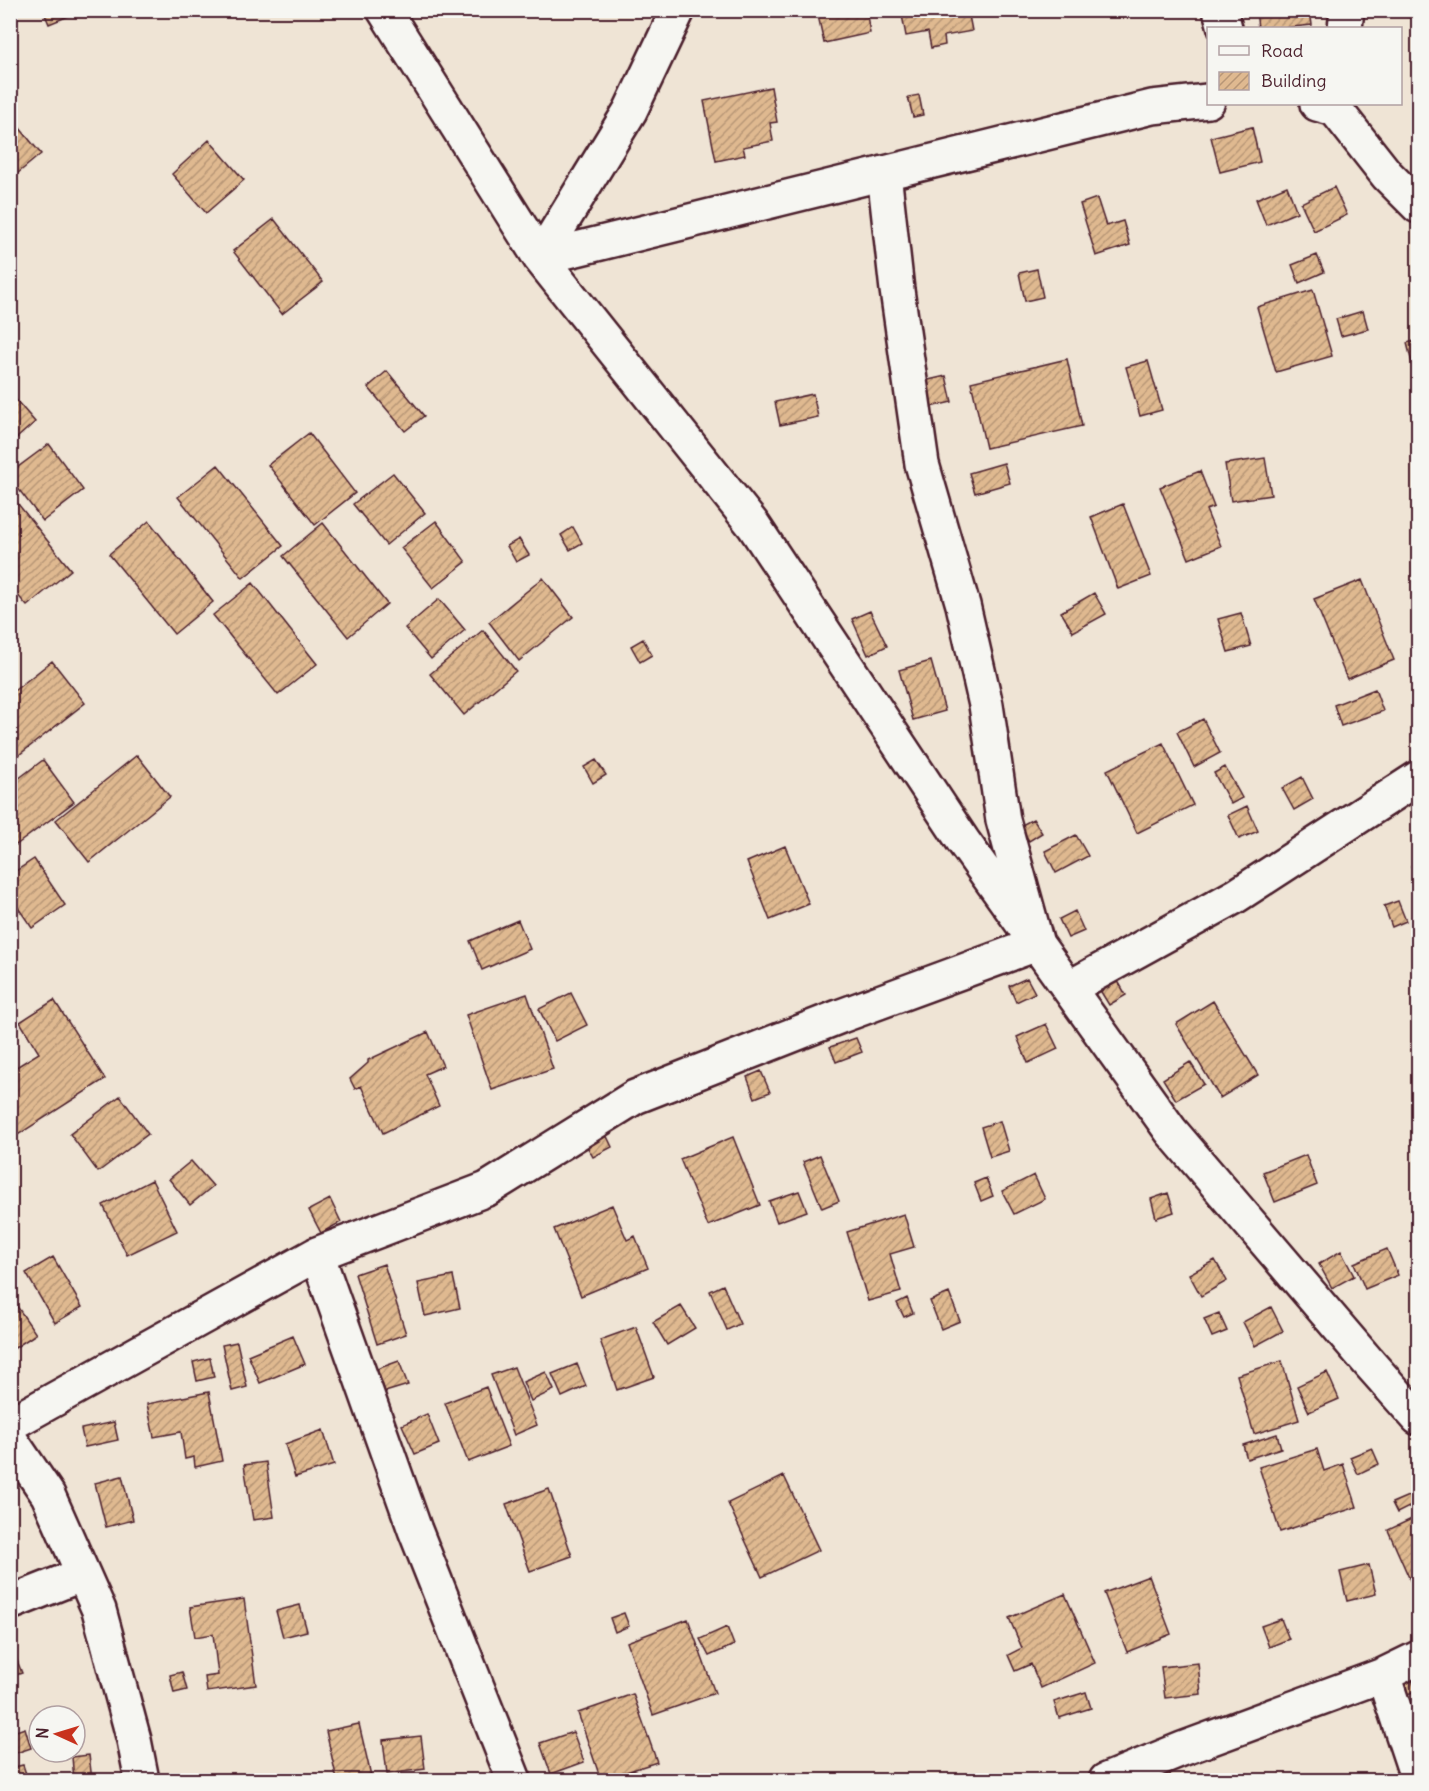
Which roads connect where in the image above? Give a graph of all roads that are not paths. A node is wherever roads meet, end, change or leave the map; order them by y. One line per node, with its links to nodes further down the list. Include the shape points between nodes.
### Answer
1 (384, 10): 11 (street)
2 (678, 10): 11 (street, via 630,111)
3 (1220, 10): 5 (street)
4 (1347, 10): 6 (street)
5 (1226, 27)
6 (1345, 27)
7 (1207, 102): 9 (street, via 1152,107)
8 (1329, 105): 10 (street, via 1386,175)
9 (884, 173): 11 (street); 13 (street, via 922,464 963,605 986,705 1002,820)
10 (1419, 206)
11 (540, 258): 13 (street, via 754,526 963,841)
12 (1419, 778): 14 (street, via 1236,896)
13 (1037, 944): 14 (street); 15 (street, via 635,1096 487,1189)
14 (1069, 988): 16 (street, via 1171,1131)
15 (317, 1254): 17 (street); 24 (street, via 415,1530)
16 (1419, 1418)
17 (10, 1424)
18 (10, 1439): 19 (street, via 48,1495)
19 (83, 1574): 20 (street); 23 (street, via 99,1610)
20 (10, 1602)
21 (1419, 1658): 22 (street)
22 (1383, 1675): 25 (street); 26 (street)
23 (142, 1780)
24 (514, 1780)
25 (1106, 1780)
26 (1418, 1780)

